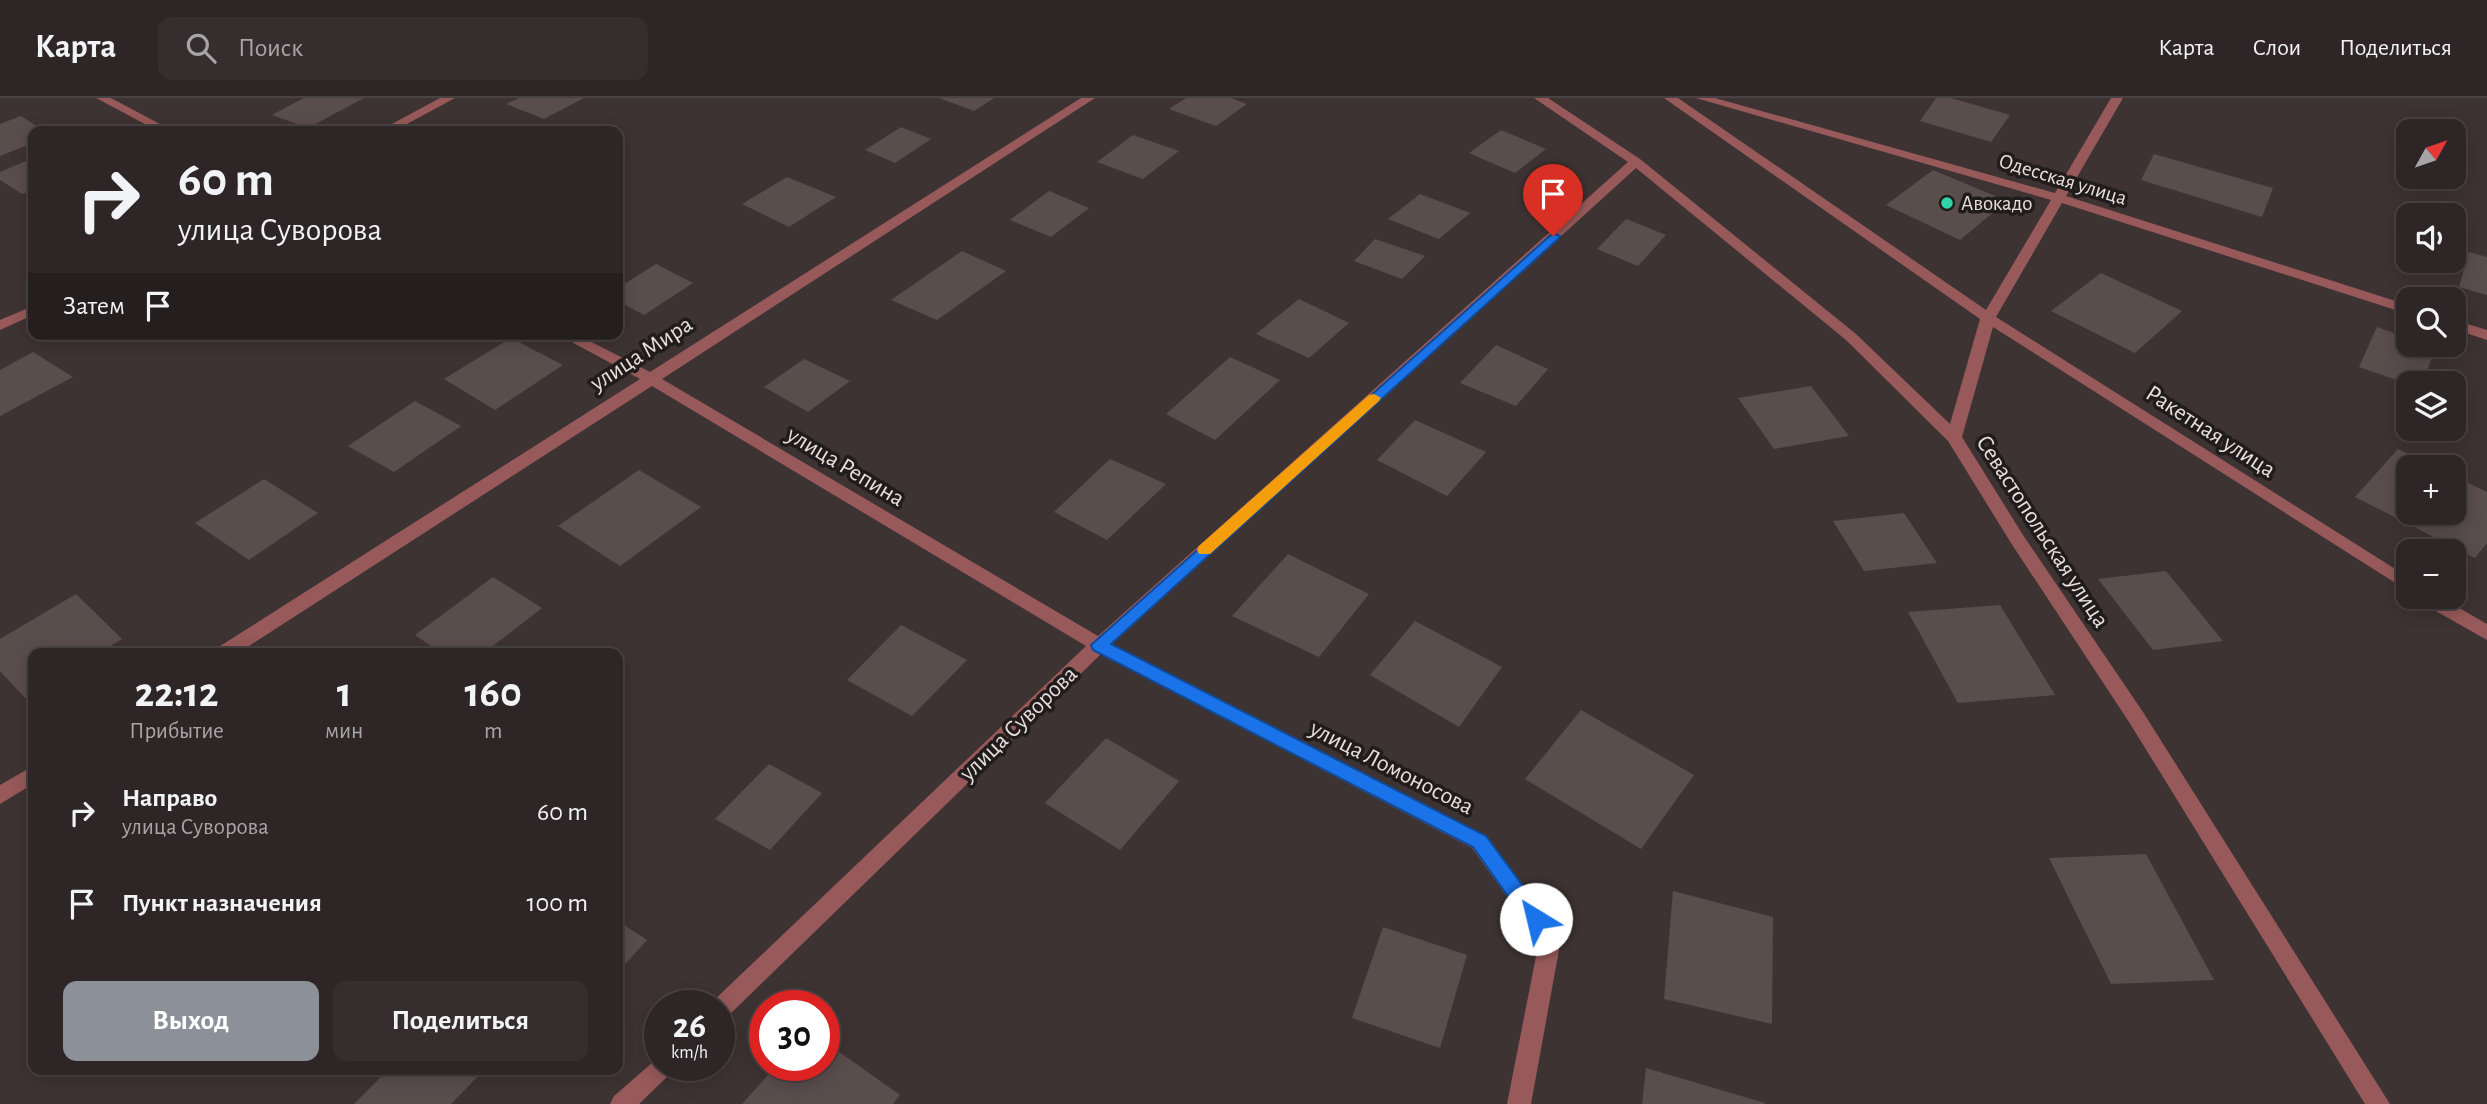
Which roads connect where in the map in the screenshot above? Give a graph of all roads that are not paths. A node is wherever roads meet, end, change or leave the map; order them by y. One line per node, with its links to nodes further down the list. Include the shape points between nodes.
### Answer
1 (102, 98): 8 (street)
2 (449, 98): 9 (street)
3 (1089, 98): 19 (street, улица Мира)
4 (1540, 98): 10 (street, Севастопольская улица)
5 (1670, 98): 14 (street, Ракетная улица)
6 (1702, 98): 11 (street, Одесская улица)
7 (2117, 98): 11 (street)
8 (157, 126)
9 (395, 126)
10 (1636, 162): 20 (street, Севастопольская улица, via 1851,337); 24 (street, улица Суворова)
11 (2059, 198): 12 (street, Одесская улица); 14 (street)
12 (2396, 306)
13 (28, 312): 15 (street)
14 (1988, 318): 20 (street); 21 (street, Ракетная улица)
15 (0, 326)
16 (2466, 328): 17 (street)
17 (2487, 335)
18 (576, 340): 19 (street, улица Репина)
19 (650, 378): 24 (street, улица Репина); 25 (street, улица Мира)
20 (1954, 437): 32 (street, Севастопольская улица)
21 (2396, 577)
22 (2446, 609): 23 (street)
23 (2487, 633)
24 (1099, 645): 28 (street, улица Суворова); 31 (street, улица Ломоносова, via 1479,842 1550,939)
25 (230, 648)
26 (28, 777): 27 (street)
27 (0, 796)
28 (735, 995)
29 (646, 1081): 30 (street)
30 (622, 1104)
31 (1519, 1104)
32 (2378, 1104)

